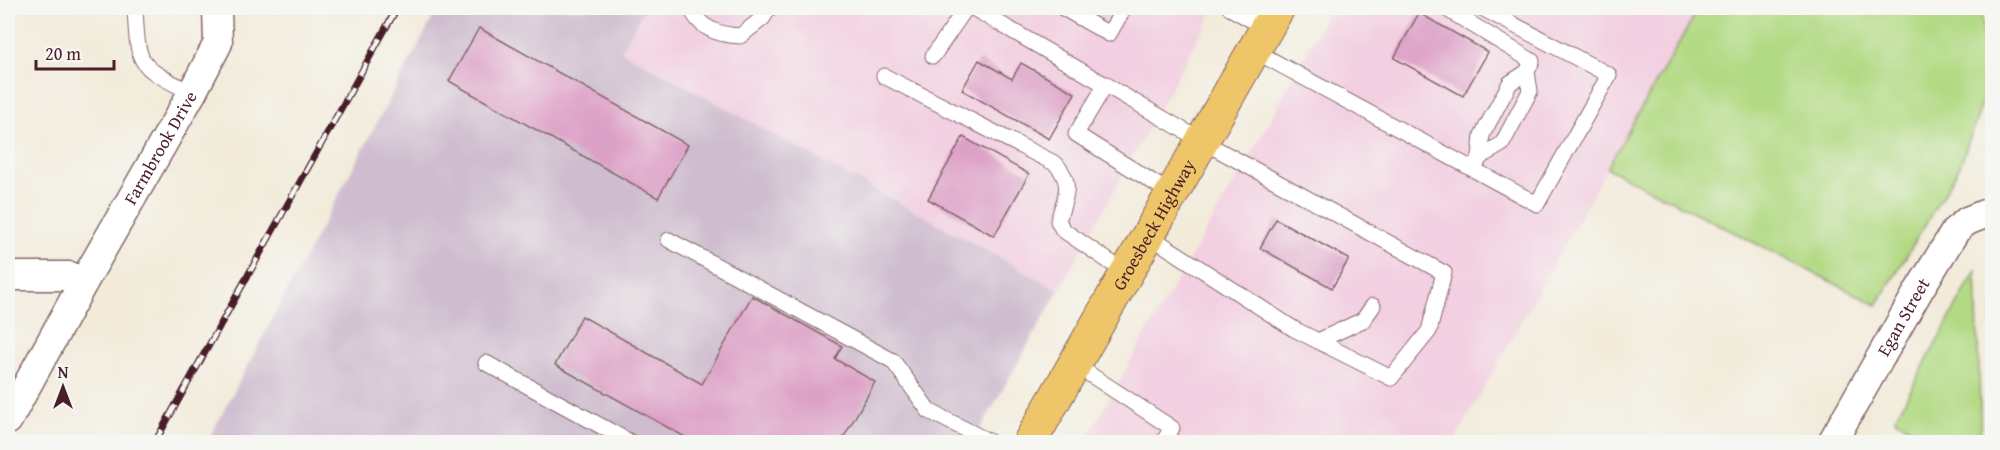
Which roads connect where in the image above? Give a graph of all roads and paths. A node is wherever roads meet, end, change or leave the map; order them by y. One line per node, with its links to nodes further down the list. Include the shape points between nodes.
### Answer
1 (135, 8): 17 (lane, via 141,60 149,70)
2 (217, 8): 17 (street, Farmbrook Drive, via 218,43)
3 (691, 8): 4 (lane, via 701,25 724,36 740,36 763,18)
4 (769, 8)
5 (966, 8): 13 (lane)
6 (973, 8): 16 (lane)
7 (1063, 8): 8 (lane, via 1109,34)
8 (1124, 8)
9 (1230, 8): 12 (lane)
10 (1445, 8): 14 (lane, via 1532,61)
11 (1482, 8): 20 (lane, via 1609,75 1537,204)
12 (1266, 28): 18 (main road, Groesbeck Highway); 20 (lane, via 1322,86)
13 (933, 56)
14 (1527, 72): 19 (lane, via 1510,83 1482,135); 19 (lane, via 1530,91 1502,144)
15 (884, 76): 25 (lane, via 1056,164 1065,174 1068,190 1058,220 1063,230)
16 (1106, 84): 18 (lane); 21 (lane, via 1076,134)
17 (192, 93): 27 (street, Farmbrook Drive)
18 (1202, 141): 21 (main road, Groesbeck Highway); 29 (lane, via 1444,273 1429,331 1391,378)
19 (1480, 157): 20 (lane)
20 (1473, 171)
21 (1172, 194): 23 (main road, Groesbeck Highway)
22 (1992, 211): 37 (street, Egan Street, via 1967,220 1956,230)
23 (1148, 235): 25 (main road, Groesbeck Highway); 29 (lane, via 1293,329)
24 (669, 240): 34 (lane, via 893,361 928,411)
25 (1126, 273): 31 (main road, Groesbeck Highway)
26 (8, 276): 27 (street, via 70,276)
27 (83, 283): 32 (street, Farmbrook Drive)
28 (1373, 306): 29 (lane, via 1363,320)
29 (1318, 341)
30 (486, 363): 33 (lane)
31 (1074, 364): 35 (main road, Groesbeck Highway); 36 (lane, via 1172,428)
32 (8, 420)
33 (630, 442)
34 (990, 442)
35 (1030, 442)
36 (1163, 442)
37 (1832, 442)

